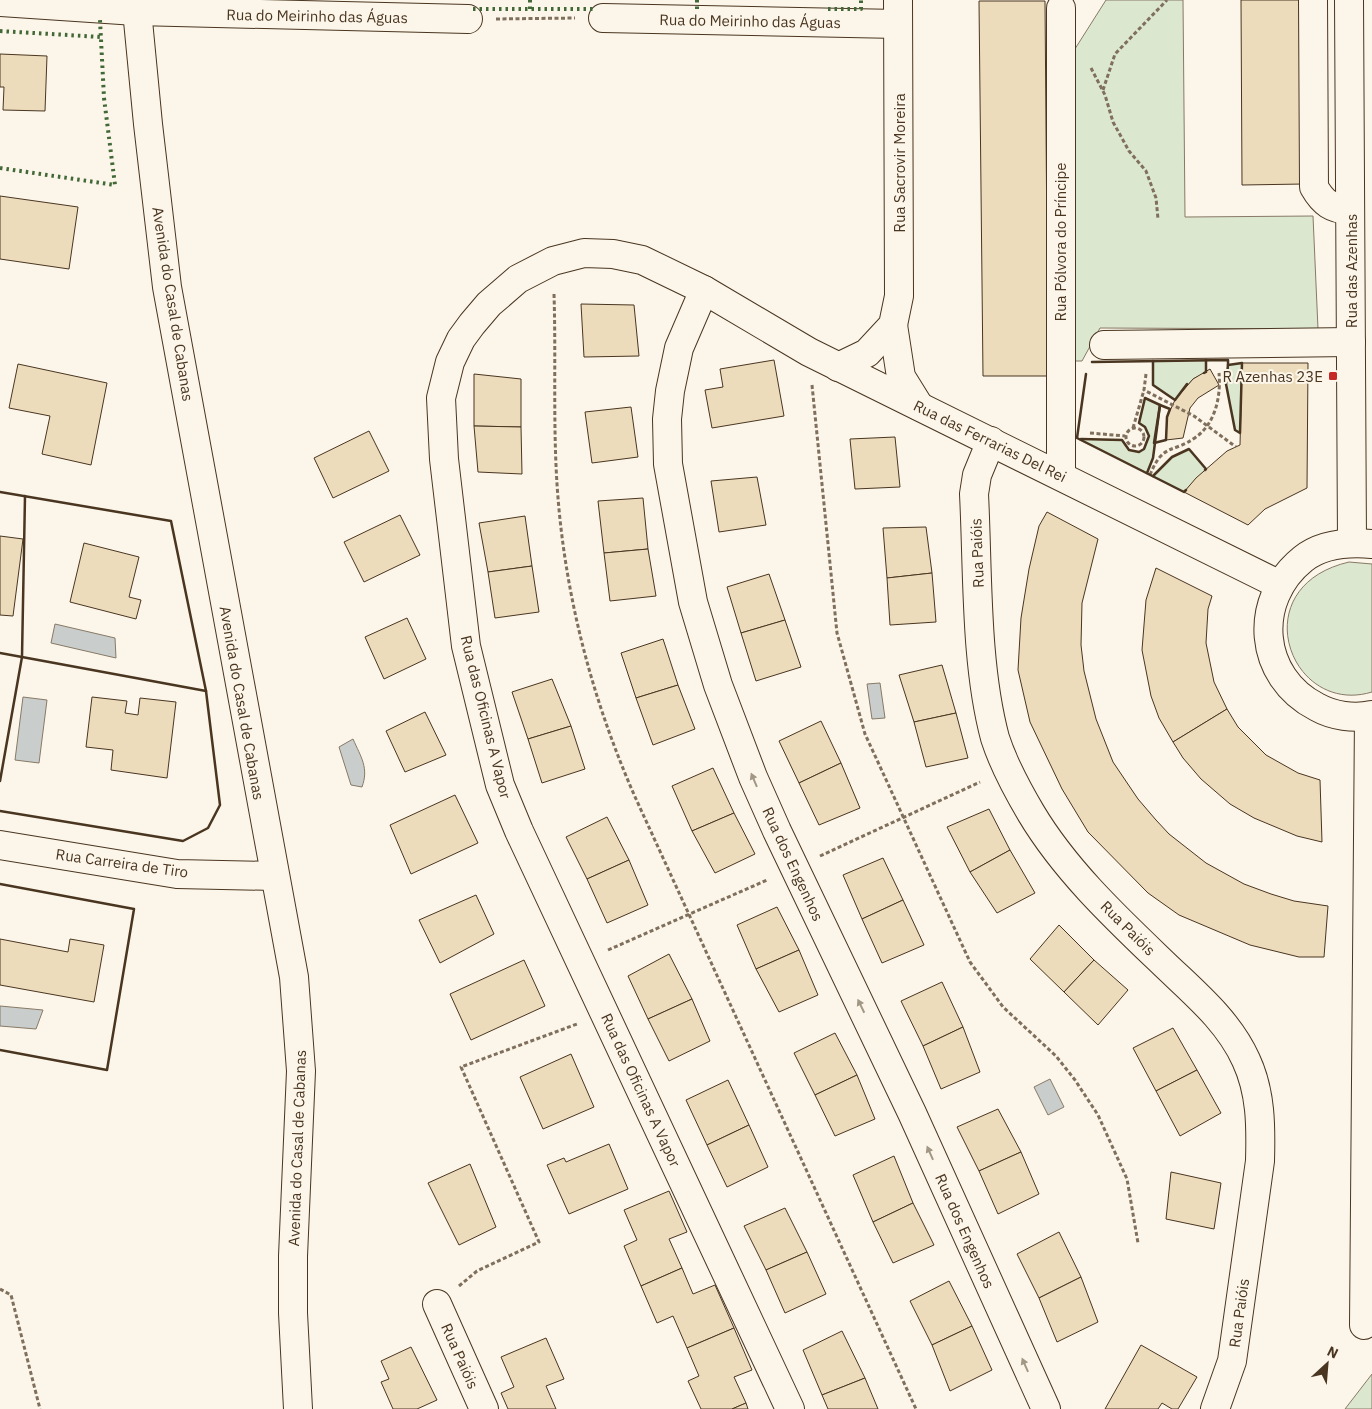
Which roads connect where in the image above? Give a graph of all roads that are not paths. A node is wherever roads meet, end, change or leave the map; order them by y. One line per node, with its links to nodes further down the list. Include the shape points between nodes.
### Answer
1 (1313, 0): 9 (street, via 1314,187 1330,206)
2 (1349, 0): 9 (street, Rua das Azenhas)
3 (0, 2): 4 (street, Rua do Meirinho das Águas)
4 (136, 6): 8 (street, Rua do Meirinho das Águas); 22 (street, Avenida do Casal de Cabanas, via 167,287)
5 (1061, 8): 17 (street, Rua Pólvora do Príncipe)
6 (898, 12): 7 (street, Rua do Meirinho das Águas); 11 (street, Rua Sacrovir Moreira, via 899,296)
7 (603, 18)
8 (468, 19)
9 (1350, 210): 12 (street, Rua das Azenhas)
10 (704, 290): 14 (street, Rua das Ferrarias Del Rei); 27 (street, Rua das Oficinas A Vapor, via 642,260 613,254 584,253 553,261 518,279 489,304 461,339 450,362 441,398 444,459 466,646 500,785); 28 (street, Rua dos Engenhos, one-way to 10, via 912,1113 777,831 718,685 693,602 668,464 670,391 679,348)
11 (894, 325): 14 (street, via 867,353); 15 (street, Rua Sacrovir Moreira, via 901,377)
12 (1351, 342): 13 (street); 18 (street, Rua das Azenhas)
13 (1104, 346)
14 (838, 367): 15 (street, Rua das Ferrarias Del Rei)
15 (919, 406): 16 (street, Rua das Ferrarias Del Rei)
16 (991, 441): 17 (street, Rua das Ferrarias Del Rei); 29 (street, Rua Paióis, via 977,475 974,494 980,631 996,739 1031,813 1056,851 1097,897 1203,1000 1230,1032 1246,1060 1259,1098 1260,1161 1232,1362)
17 (1061, 476): 19 (street, Rua das Ferrarias Del Rei)
18 (1362, 543): 19 (street, Rua das Azenhas, via 1328,546 1304,558)
19 (1280, 585): 20 (street, Rua das Azenhas, via 1271,605 1268,627 1270,649 1277,669 1289,687 1306,702 1326,712 1347,716)
20 (1370, 715): 24 (street, Rua das Azenhas)
21 (0, 845): 22 (street, Rua Carreira de Tiro, via 178,874)
22 (274, 876): 25 (street, Avenida do Casal de Cabanas, via 294,977 302,1071 293,1275)
23 (437, 1304): 26 (street, Rua Paióis)
24 (1364, 1325)
25 (298, 1409)
26 (484, 1409)
27 (790, 1409)
28 (1046, 1409)
29 (1215, 1409)

